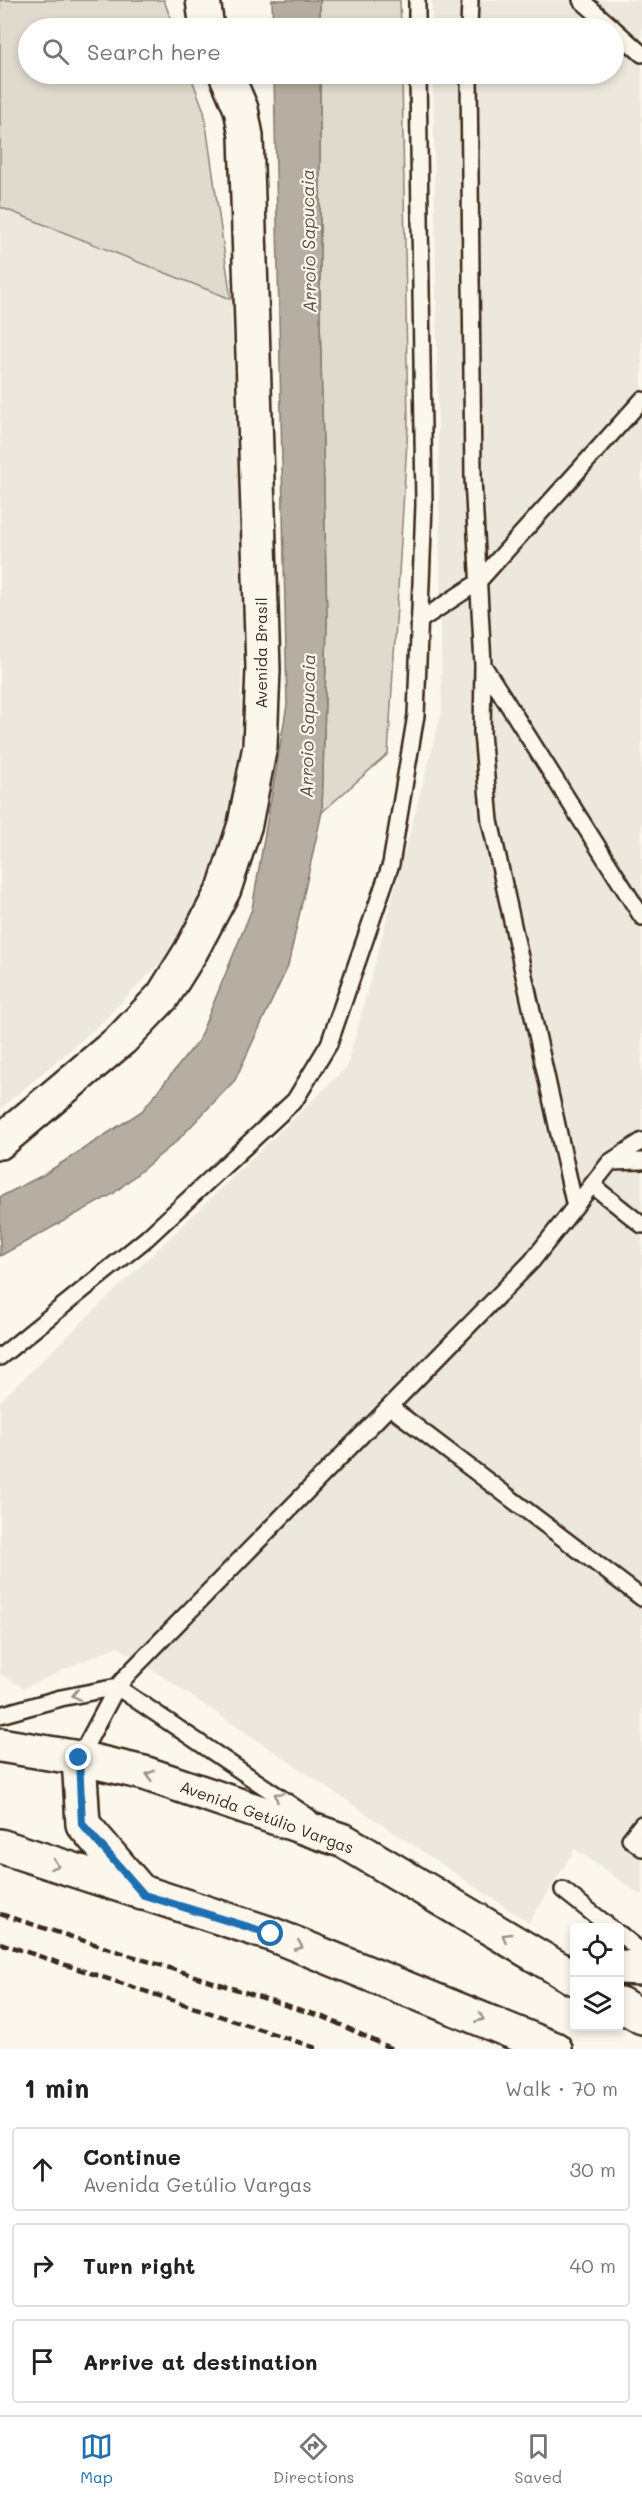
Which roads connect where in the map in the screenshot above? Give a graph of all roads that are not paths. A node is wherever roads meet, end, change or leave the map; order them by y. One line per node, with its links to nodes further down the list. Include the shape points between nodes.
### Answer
1 (203, 0): 5 (main road)
2 (417, 0): 6 (lane)
3 (470, 0): 7 (lane)
4 (581, 0): 8 (lane)
5 (206, 18)
6 (417, 18)
7 (470, 18)
8 (601, 18)
9 (624, 38): 10 (lane)
10 (642, 54)
11 (230, 84): 20 (main road, Avenida Brasil, via 241,109 246,136 263,669 260,746 245,824 224,889 163,996 122,1039)
12 (418, 84): 16 (lane, via 423,504)
13 (469, 84): 15 (lane)
14 (642, 400): 15 (lane)
15 (477, 583): 16 (lane); 17 (lane)
16 (419, 621): 26 (lane, via 416,715 391,864 329,1044 295,1100 147,1238)
17 (483, 665): 18 (lane); 24 (lane, via 482,733 490,821)
18 (642, 917)
19 (642, 1141): 22 (lane)
20 (0, 1142)
21 (642, 1161): 22 (lane)
22 (610, 1162): 23 (lane)
23 (592, 1185): 24 (lane); 25 (lane)
24 (575, 1207): 27 (lane, via 532,1261)
25 (642, 1225)
26 (0, 1357)
27 (390, 1407): 28 (lane); 29 (lane)
28 (642, 1598)
29 (117, 1687): 30 (lane, one-way to 30); 32 (lane); 34 (lane, one-way to 29)
30 (0, 1715)
31 (0, 1745): 32 (main road, Avenida Getúlio Vargas)
32 (79, 1758): 34 (main road, Avenida Getúlio Vargas, one-way to 32, via 144,1773); 38 (main road, via 82,1824)
33 (642, 1824): 36 (lane, via 630,1839)
34 (344, 1841): 44 (main road, Avenida Getúlio Vargas, one-way to 34)
35 (0, 1846): 38 (main road, one-way to 38)
36 (642, 1848)
37 (563, 1890): 39 (lane)
38 (144, 1895): 47 (main road, one-way to 47, via 271,1934)
39 (605, 1923)
40 (624, 1937): 41 (lane)
41 (642, 1952)
42 (624, 1967): 43 (main road)
43 (642, 1968)
44 (566, 1969)
45 (624, 2006): 46 (main road)
46 (642, 2017)
47 (555, 2049)

